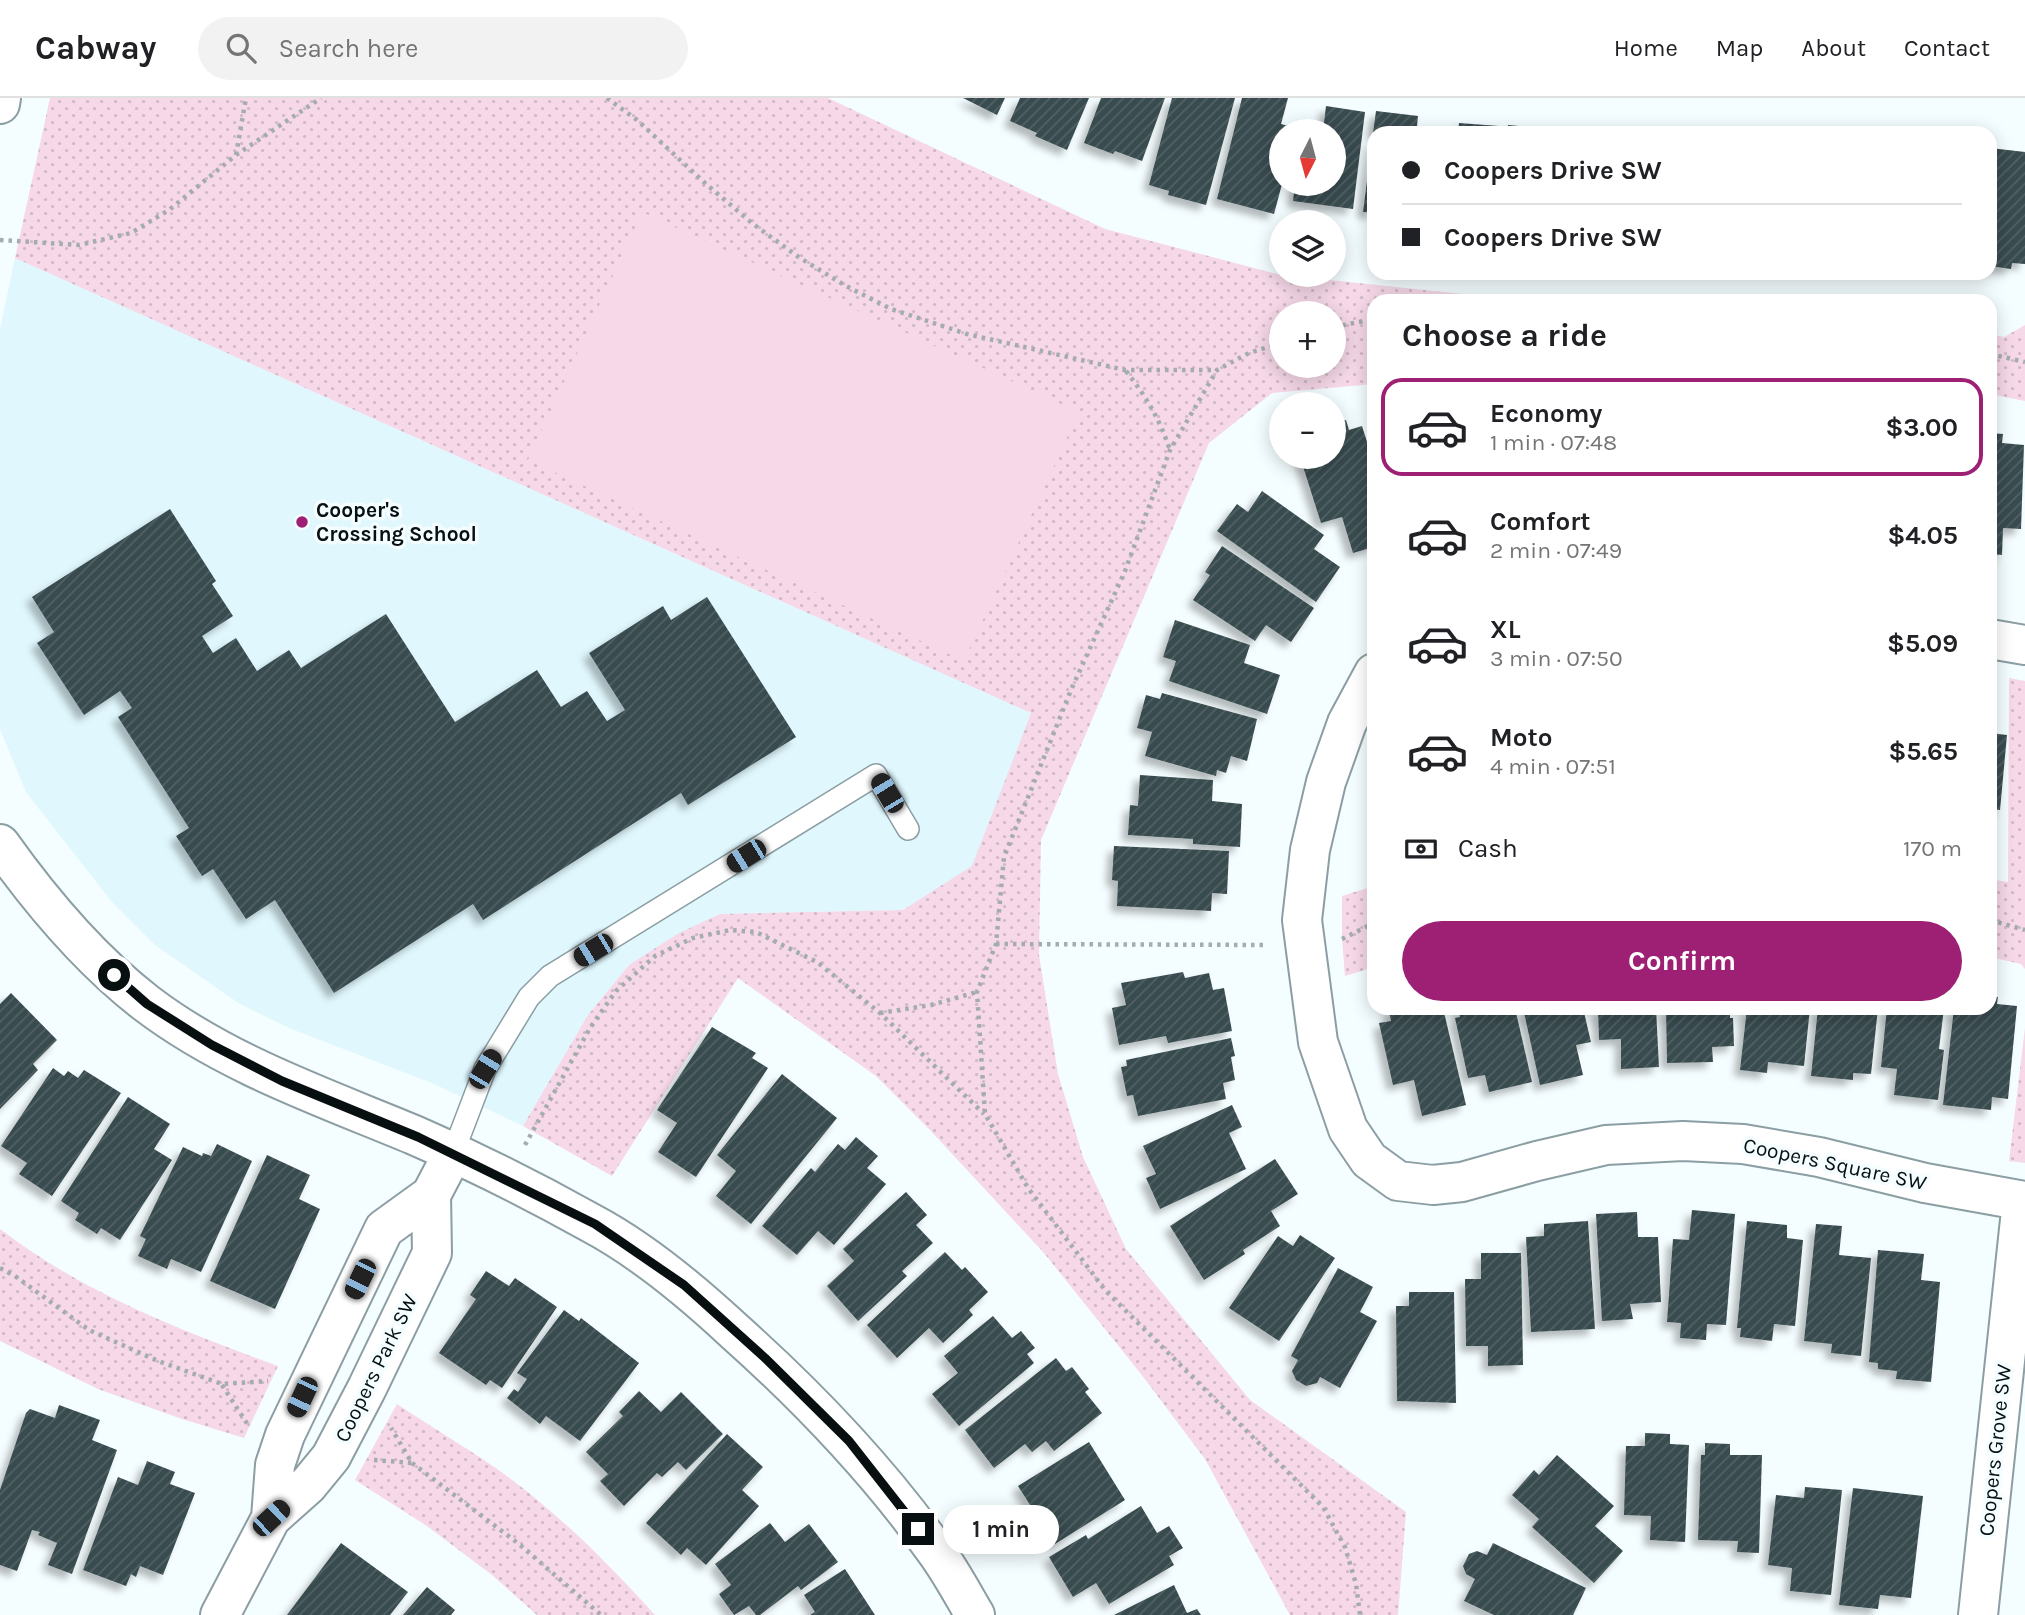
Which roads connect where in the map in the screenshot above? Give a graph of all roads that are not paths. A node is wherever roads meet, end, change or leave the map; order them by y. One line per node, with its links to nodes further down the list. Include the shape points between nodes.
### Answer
1 (1, 98): 2 (street)
2 (0, 104)
3 (1997, 640): 4 (street)
4 (2025, 645)
5 (1367, 686): 10 (street, Coopers Square SW, via 1325,782 1310,850 1302,920 1318,1042 1348,1129 1369,1160 1398,1181 1433,1185 1462,1182 1606,1145 1743,1144)
6 (908, 829): 8 (lane, via 876,775 550,976 529,997 485,1069)
7 (0, 845): 8 (street, via 48,908 147,1004 282,1081)
8 (453, 1153): 9 (street, Coopers Park SW); 13 (street, via 595,1224 684,1285 849,1441 936,1550)
9 (430, 1195): 11 (street, Coopers Park SW, via 384,1229 285,1435 275,1465); 11 (street, Coopers Park SW, via 432,1253 368,1388 331,1457)
10 (2023, 1201): 14 (street, Coopers Grove SW)
11 (271, 1518): 12 (street, Coopers Park SW)
12 (220, 1615)
13 (975, 1615)
14 (1978, 1615)

